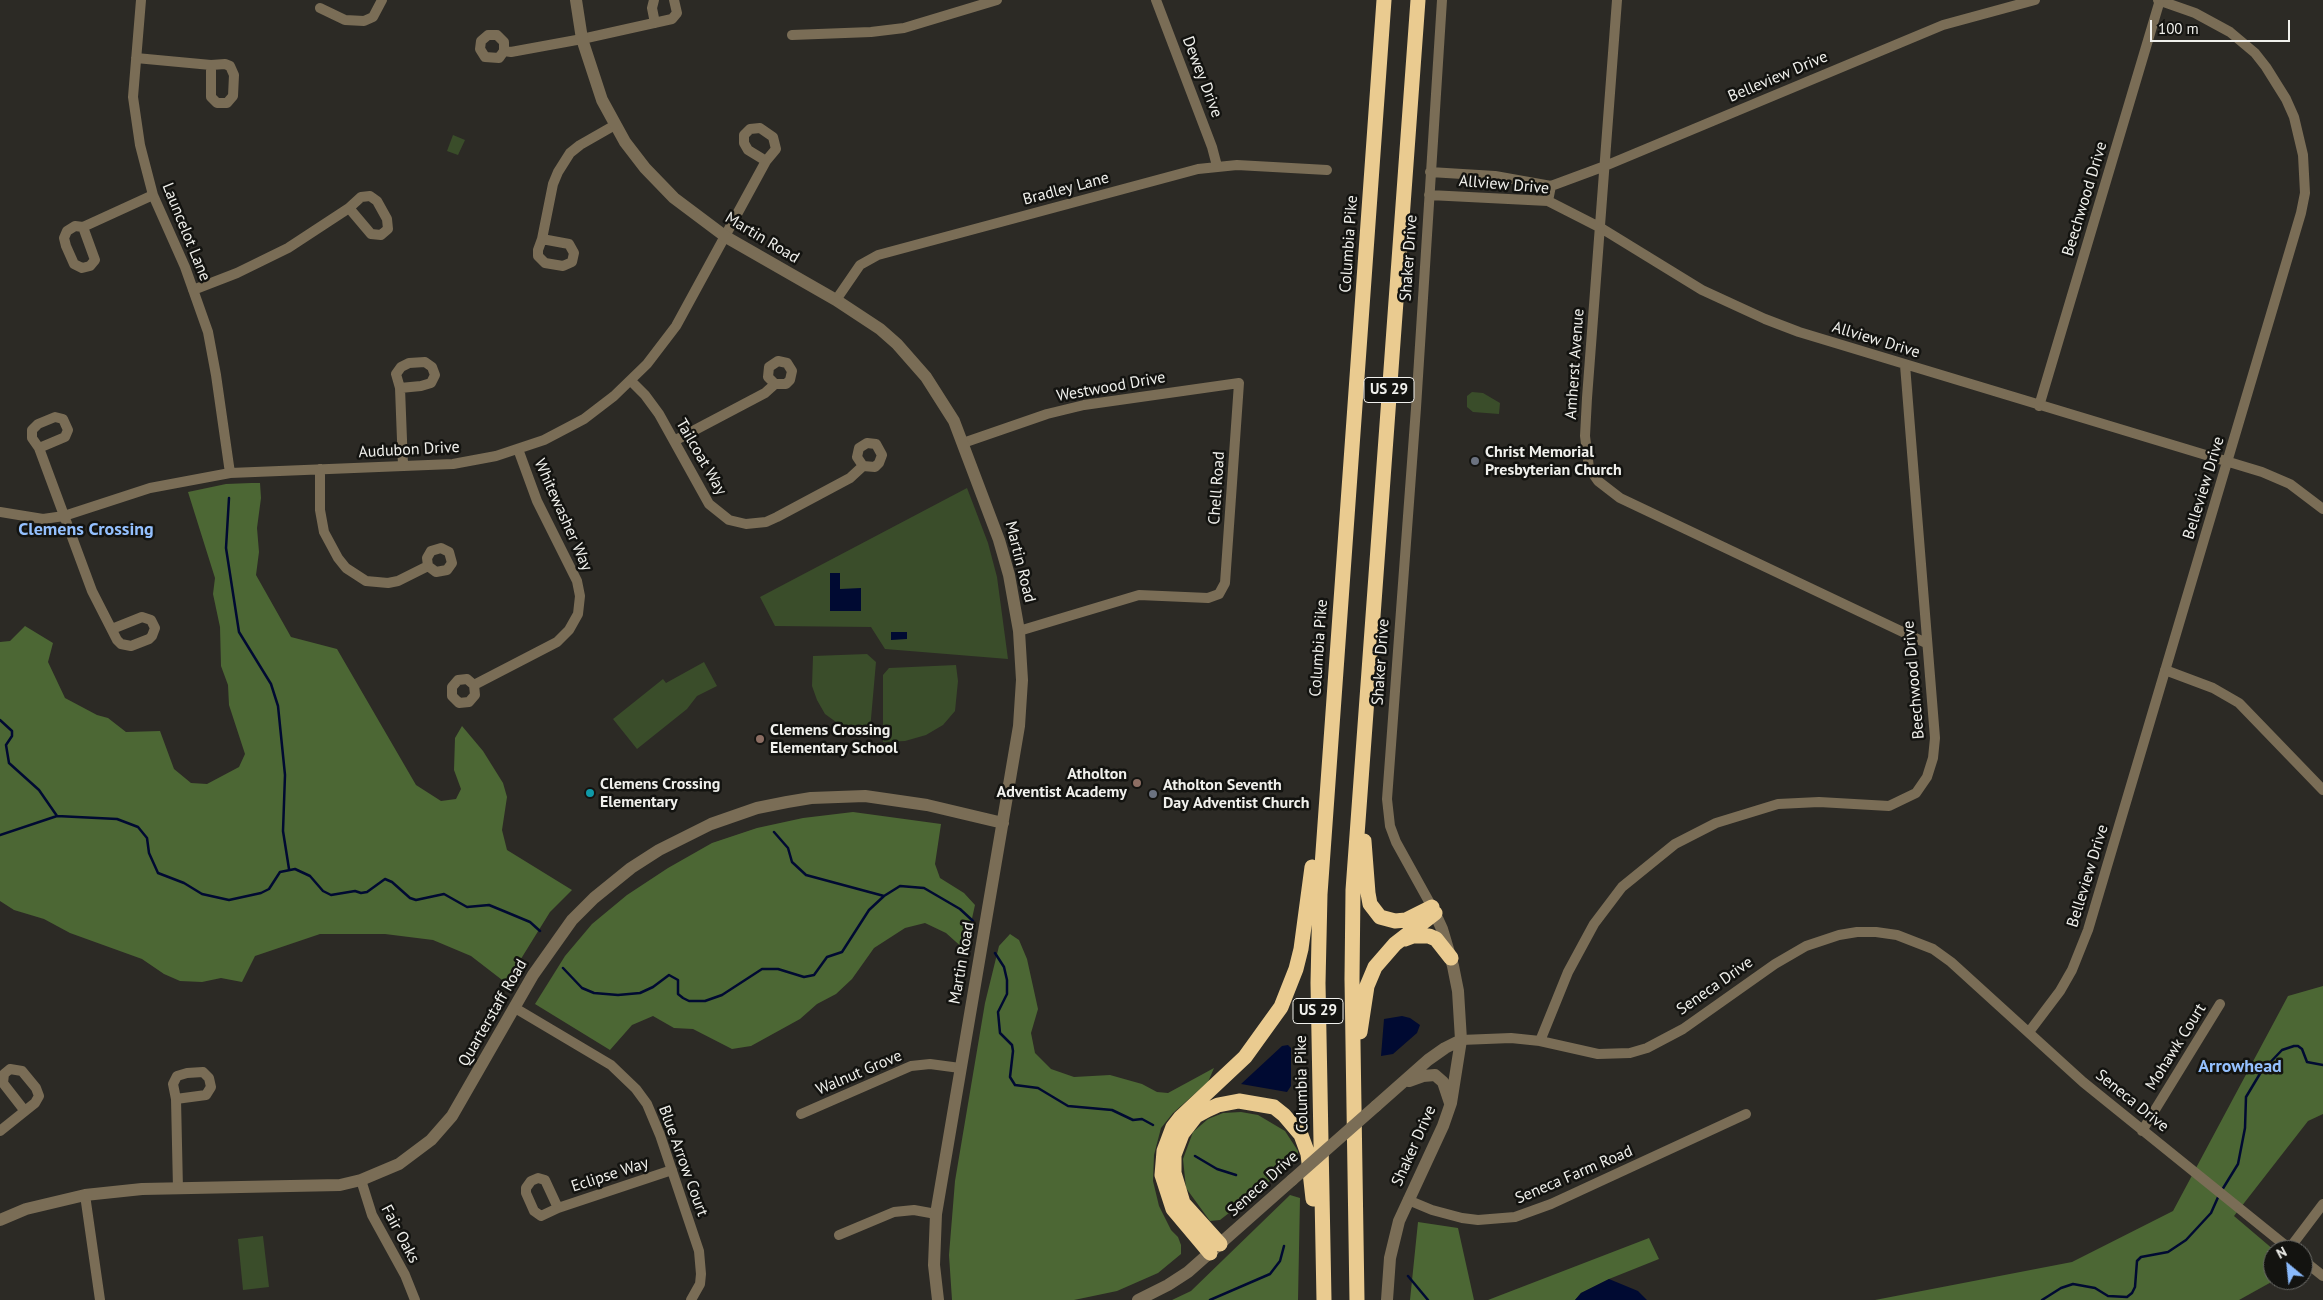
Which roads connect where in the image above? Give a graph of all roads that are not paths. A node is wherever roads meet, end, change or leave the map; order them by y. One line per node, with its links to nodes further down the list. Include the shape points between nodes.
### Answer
1 (140, 0): 19 (street, Launcelot Lane)
2 (382, 0): 14 (street, via 373,18 355,22)
3 (576, 0): 17 (street, Martin Road)
4 (654, 0): 15 (street)
5 (674, 0): 15 (street, via 676,16 672,20)
6 (997, 0): 16 (street, via 904,28)
7 (1156, 0): 23 (street, Dewey Drive)
8 (1384, 0): 62 (highway, Columbia Pike / US 29)
9 (1418, 0): 63 (highway, US 29)
10 (1442, 0): 26 (street, Shaker Drive)
11 (1617, 0): 24 (street, Amherst Avenue)
12 (2035, 0): 24 (street, Belleview Drive, via 1943,25)
13 (2159, 0): 43 (street, Beechwood Drive); 48 (street, Belleview Drive, via 2212,21 2255,52 2286,99 2303,155 2305,193 2301,213)
14 (320, 8)
15 (655, 23): 17 (street)
16 (792, 35)
17 (582, 39): 18 (street, via 518,52); 21 (street, Martin Road, via 594,79)
18 (504, 51)
19 (136, 58): 20 (street); 28 (street, Launcelot Lane, via 135,123)
20 (211, 65)
21 (615, 125): 34 (street, Martin Road, via 658,183); 35 (street, via 580,145 563,162 550,196)
22 (766, 161): 34 (street, Audubon Drive)
23 (1217, 166): 25 (street, Bradley Lane); 37 (street, Bradley Lane, via 878,255 860,265)
24 (1606, 166): 27 (street, Belleview Drive); 33 (street, Amherst Avenue)
25 (1327, 170)
26 (1430, 172): 27 (street, Allview Drive, via 1495,176); 29 (street, Shaker Drive)
27 (1551, 186): 30 (street)
28 (153, 195): 32 (street); 36 (street, Launcelot Lane)
29 (1429, 195): 30 (street, Allview Drive); 66 (street, Shaker Drive, via 1387,799 1390,826 1396,842)
30 (1548, 201): 33 (street, Allview Drive)
31 (349, 208): 36 (street, via 288,248)
32 (83, 227)
33 (1601, 228): 38 (street, Allview Drive, via 1732,305 1799,332); 59 (street, Amherst Avenue, via 1586,436 1589,468 1598,482 1620,498)
34 (726, 237): 37 (street, Martin Road); 39 (street, Audubon Drive, via 676,326)
35 (542, 239)
36 (193, 290): 52 (street, Launcelot Lane, via 212,351)
37 (836, 300): 45 (street, Martin Road, via 880,329 912,360 942,399)
38 (1905, 365): 43 (street, Allview Drive); 59 (street, Beechwood Drive)
39 (631, 381): 44 (street, Tailcoat Way, via 653,404); 47 (street, Audubon Drive, via 584,419 544,440)
40 (1239, 383): 45 (street, Westwood Drive, via 1084,405); 58 (street, Chell Road, via 1225,583 1220,594 1208,598 1139,595)
41 (775, 384): 44 (street, via 765,393)
42 (400, 388): 49 (street)
43 (2039, 406): 48 (street, Allview Drive)
44 (674, 442): 50 (street, Tailcoat Way, via 709,504 729,520 746,524 777,517 850,478)
45 (963, 443): 58 (street, Martin Road, via 999,540)
46 (39, 448): 55 (street)
47 (518, 449): 49 (street, Audubon Drive, via 453,464); 61 (street, Whitewasher Way, via 537,501 577,581 580,596 578,614 557,642)
48 (2228, 461): 53 (street, Allview Drive, via 2290,484); 60 (street, Belleview Drive)
49 (403, 466): 51 (street, Audubon Drive)
50 (863, 466)
51 (320, 469): 52 (street, Audubon Drive); 56 (street, via 320,510 324,532 346,568 366,581 388,583)
52 (230, 473): 55 (street, Audubon Drive, via 150,488)
53 (2323, 509)
54 (0, 512): 55 (street, Audubon Drive, via 43,519)
55 (64, 516): 57 (street, via 92,591)
56 (428, 566)
57 (112, 628)
58 (1019, 631): 65 (street, Martin Road, via 1022,680 1019,726)
59 (1926, 643): 73 (street, Beechwood Drive, via 1934,749 1928,777 1916,793 1889,806 1819,802 1778,804 1716,824 1675,844 1622,887 1594,924 1568,972)
60 (2165, 670): 64 (street, via 2213,688 2239,703); 71 (street, Belleview Drive, via 2080,952 2060,991)
61 (474, 685)
62 (1331, 729): 96 (highway, via 1301,949 1288,992 1271,1023 1245,1057 1180,1118 1164,1151 1162,1175 1173,1209); 99 (highway, Columbia Pike / US 29, via 1320,894 1318,983)
63 (1360, 780): 66 (highway, via 1368,893 1374,911 1380,917 1395,921); 75 (highway, US 29, via 1353,890)
64 (2323, 790)
65 (1003, 823): 70 (street, Quarterstaff Road, via 927,805 865,796 835,796 756,808 711,824 641,861 594,898 552,946); 74 (street, Martin Road)
66 (1434, 910): 67 (highway); 68 (street, Shaker Drive)
67 (1395, 944): 68 (highway, via 1414,936 1429,936 1436,939); 75 (highway, via 1375,967 1367,986)
68 (1451, 958): 72 (street, Shaker Drive, via 1458,991)
69 (2220, 1004): 83 (street, Mohawk Court)
70 (515, 1008): 84 (street, Blue Arrow Court, via 592,1052 625,1077 647,1104); 85 (street, Quarterstaff Road, via 444,1125 431,1140 399,1164)
71 (2029, 1032): 73 (street, Seneca Drive, via 1952,962 1933,949 1898,936 1857,932 1798,950 1683,1029 1647,1048 1630,1053 1598,1054); 83 (street, Seneca Drive)
72 (1460, 1040): 73 (street, Seneca Drive, via 1503,1038); 76 (street, Seneca Drive, via 1445,1048); 78 (street, Shaker Drive)
73 (1540, 1041)
74 (960, 1068): 80 (street, Walnut Grove, via 930,1064 911,1066); 91 (street, Martin Road)
75 (1353, 1075): 105 (highway, US 29)
76 (1400, 1085): 78 (street, via 1422,1076 1436,1075 1443,1082); 96 (street, Seneca Drive, bridge)
77 (176, 1099): 86 (street)
78 (1451, 1103): 88 (street, Shaker Drive)
79 (24, 1110): 82 (street)
80 (801, 1114)
81 (1746, 1114): 88 (street, Seneca Farm Road, via 1551,1204 1515,1217 1462,1218)
82 (0, 1131)
83 (2142, 1131): 94 (street, Seneca Drive)
84 (672, 1170): 90 (street, Eclipse Way); 102 (street, Blue Arrow Court, via 701,1263 700,1284)
85 (361, 1180): 86 (street, Quarterstaff Road, via 314,1187); 101 (street, Fair Oaks, via 372,1215)
86 (178, 1189): 87 (street, Quarterstaff Road)
87 (84, 1195): 92 (street, Quarterstaff Road, via 44,1204); 100 (street)
88 (1408, 1200): 106 (street, Shaker Drive, via 1390,1258)
89 (2323, 1204): 95 (street)
90 (558, 1208)
91 (936, 1214): 93 (street, via 914,1210 894,1212); 103 (street, Martin Road, via 934,1265)
92 (0, 1220)
93 (839, 1235)
94 (2279, 1240)
95 (2297, 1240)
96 (1215, 1249): 99 (highway, via 1178,1193 1173,1165 1182,1134 1196,1116 1218,1105 1239,1101 1274,1108 1293,1124 1308,1154); 104 (street, Seneca Drive, via 1168,1285)
97 (2313, 1268): 98 (street)
98 (2323, 1276)
99 (1324, 1296)
100 (100, 1300)
101 (415, 1300)
102 (691, 1300)
103 (938, 1300)
104 (1138, 1300)
105 (1357, 1300)
106 (1387, 1300)

